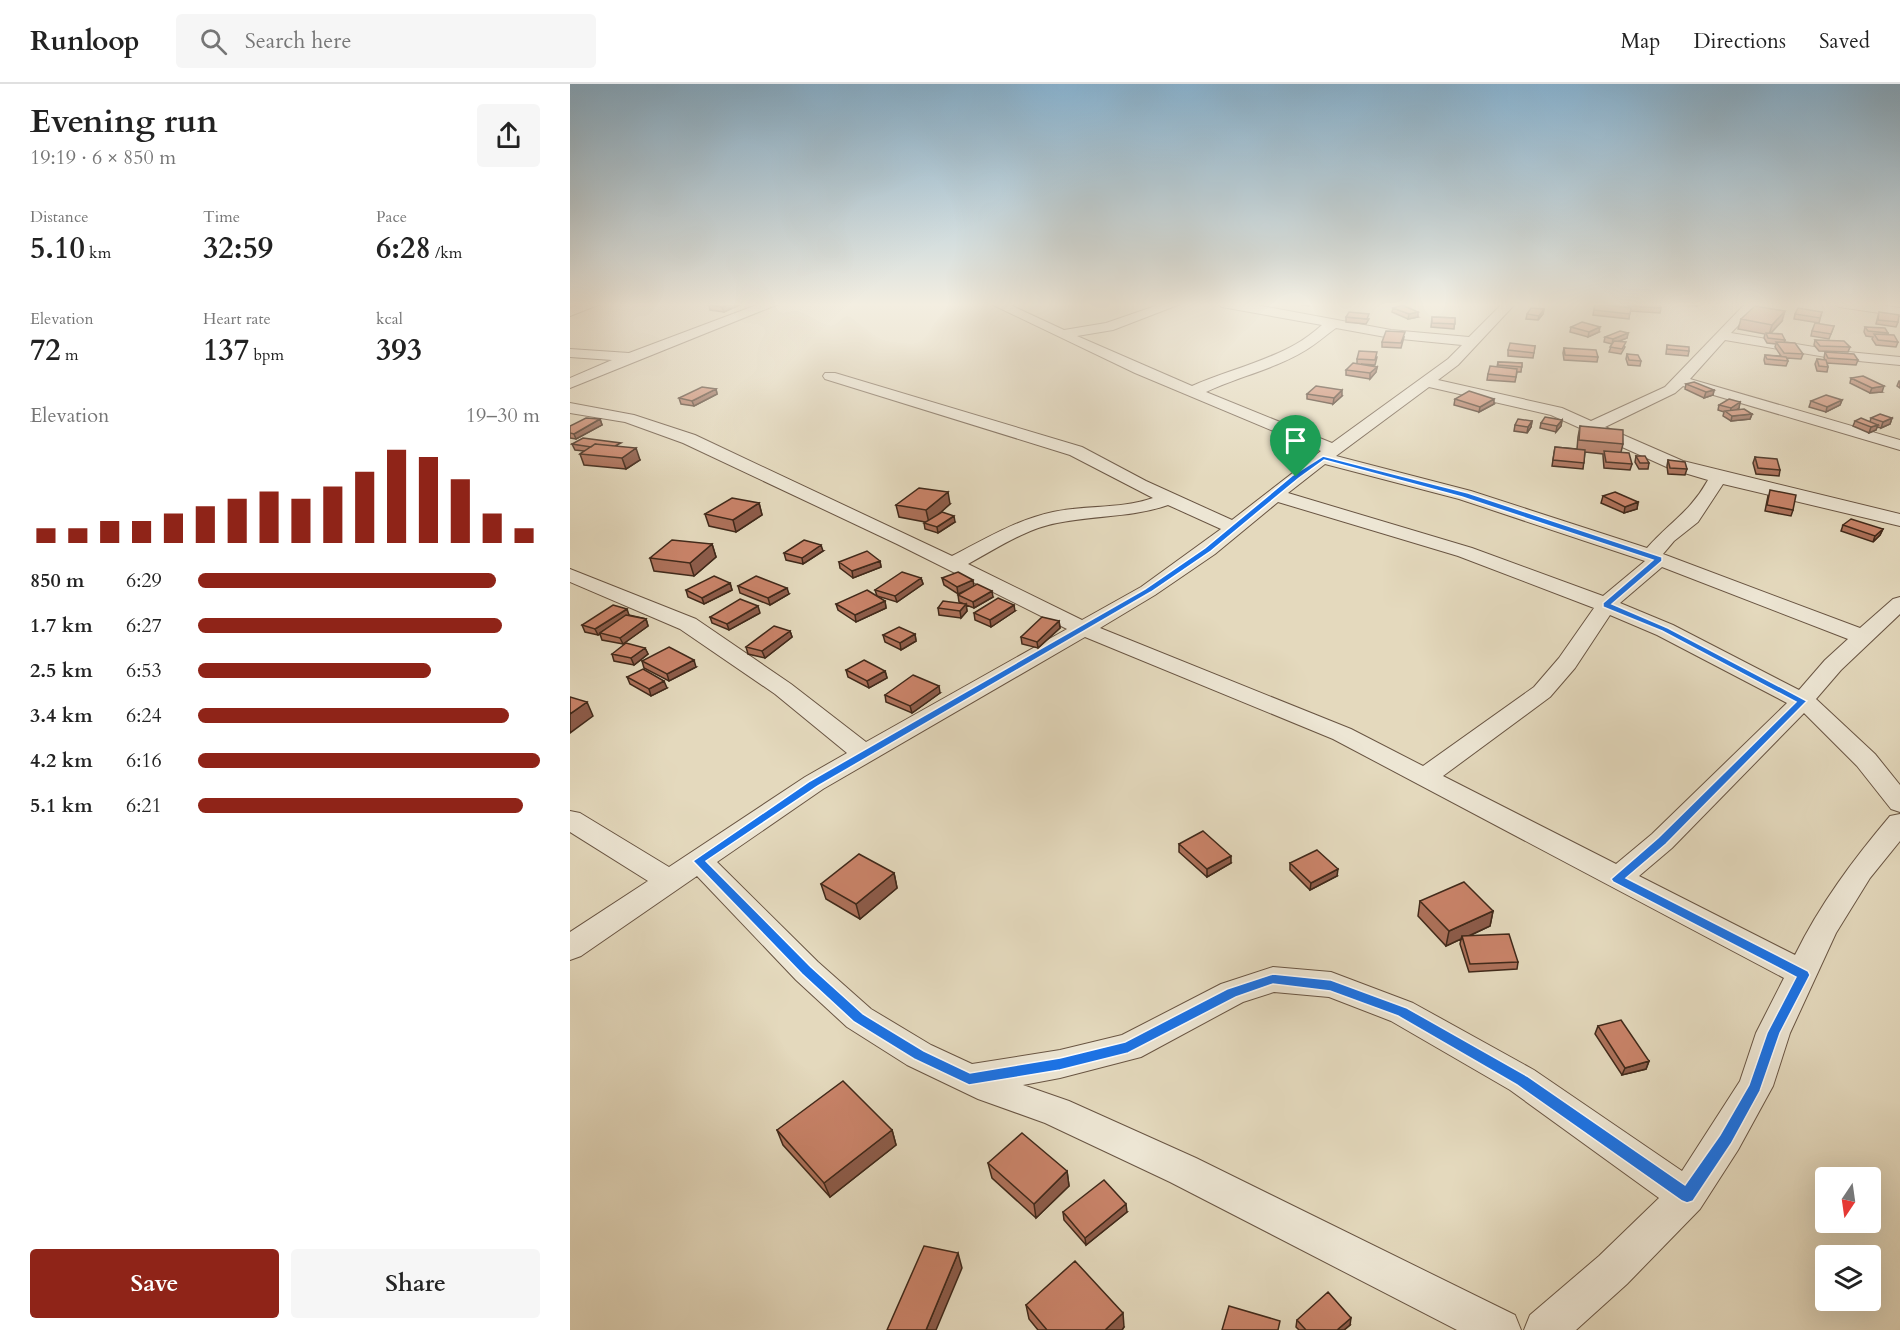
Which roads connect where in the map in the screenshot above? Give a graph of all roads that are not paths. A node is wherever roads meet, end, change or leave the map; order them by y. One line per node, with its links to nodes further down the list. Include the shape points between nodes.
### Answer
1 (623, 361): 9 (street)
2 (1124, 361): 10 (street)
3 (1272, 361): 10 (street)
4 (1455, 361): 8 (street)
5 (1699, 361): 7 (street)
6 (830, 376): 17 (street, via 1076,451)
7 (1679, 380): 12 (street, via 1661,394); 13 (street)
8 (1427, 382): 12 (street, via 1556,411); 14 (street)
9 (570, 383)
10 (1192, 392): 14 (street)
11 (570, 408): 21 (street, via 628,418 690,440)
12 (1593, 426): 15 (street, via 1677,465)
13 (1900, 445)
14 (1329, 454): 16 (street); 20 (street)
15 (1718, 477): 18 (street); 20 (street, via 1691,518 1667,537)
16 (1275, 495): 19 (street); 24 (street, via 1465,552)
17 (1170, 498): 19 (street); 21 (street, via 1145,507 1084,511 1030,524)
18 (1900, 520)
19 (1234, 528): 25 (street, via 1148,591)
20 (1655, 558): 24 (street); 26 (street)
21 (952, 564): 25 (street)
22 (570, 575): 28 (street, via 688,624 783,689)
23 (1900, 603): 26 (street)
24 (1606, 605): 27 (street, via 1665,630); 29 (street, via 1542,692)
25 (1083, 629): 28 (street); 29 (street, via 1342,734)
26 (1862, 637): 27 (street)
27 (1802, 701): 30 (street, via 1866,760); 34 (street, via 1662,841)
28 (865, 754): 33 (street, via 814,783)
29 (1425, 777): 34 (street)
30 (1900, 803)
31 (570, 820): 35 (street)
32 (1900, 823): 37 (street, via 1854,880 1823,929)
33 (699, 861): 35 (street); 38 (street, via 859,1018 919,1055)
34 (1617, 879): 37 (street)
35 (669, 880): 36 (street)
36 (570, 948)
37 (1803, 975): 39 (street, via 1773,1033 1755,1086)
38 (969, 1079): 39 (street, via 1060,1064 1128,1047 1232,993 1273,979 1331,986 1402,1012 1522,1080); 40 (street, via 1057,1112 1183,1170)
39 (1687, 1196): 41 (street, via 1613,1270)
40 (1500, 1330)
41 (1545, 1330)

